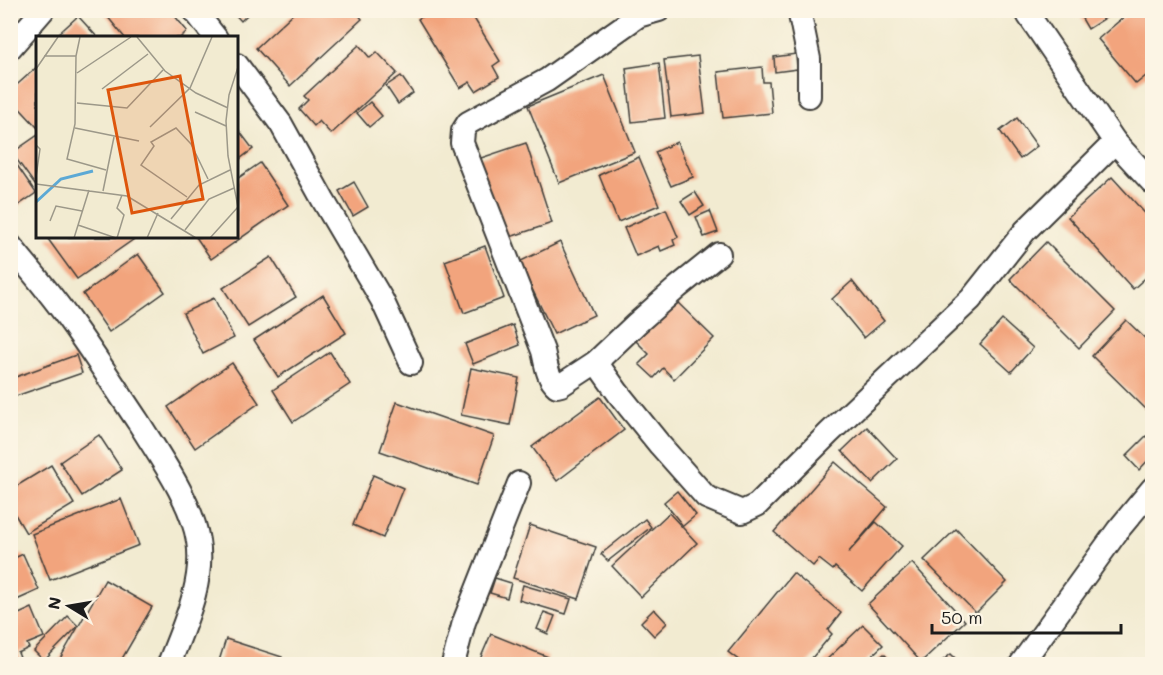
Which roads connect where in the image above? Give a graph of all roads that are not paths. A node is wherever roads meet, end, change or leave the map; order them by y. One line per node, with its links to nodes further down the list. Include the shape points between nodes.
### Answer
1 (43, 10): 7 (street)
2 (194, 10): 6 (street)
3 (659, 10): 14 (street, via 638,16 547,80 468,123 462,131 462,143 552,382 561,385)
4 (799, 10): 9 (street, via 809,59)
5 (1026, 10): 10 (street)
6 (214, 36)
7 (10, 48)
8 (238, 66): 15 (street, via 281,124 382,300)
9 (809, 96)
10 (1115, 142): 11 (street); 14 (street, via 1025,231 971,299 757,505 742,512 706,497)
11 (1152, 182)
12 (10, 245): 18 (street, via 105,372 167,468 191,516 198,542 199,576)
13 (719, 254): 14 (street)
14 (596, 362)
15 (411, 363)
16 (519, 483): 19 (street, via 464,622)
17 (1152, 489): 20 (street)
18 (169, 664)
19 (453, 664)
20 (1021, 664)

